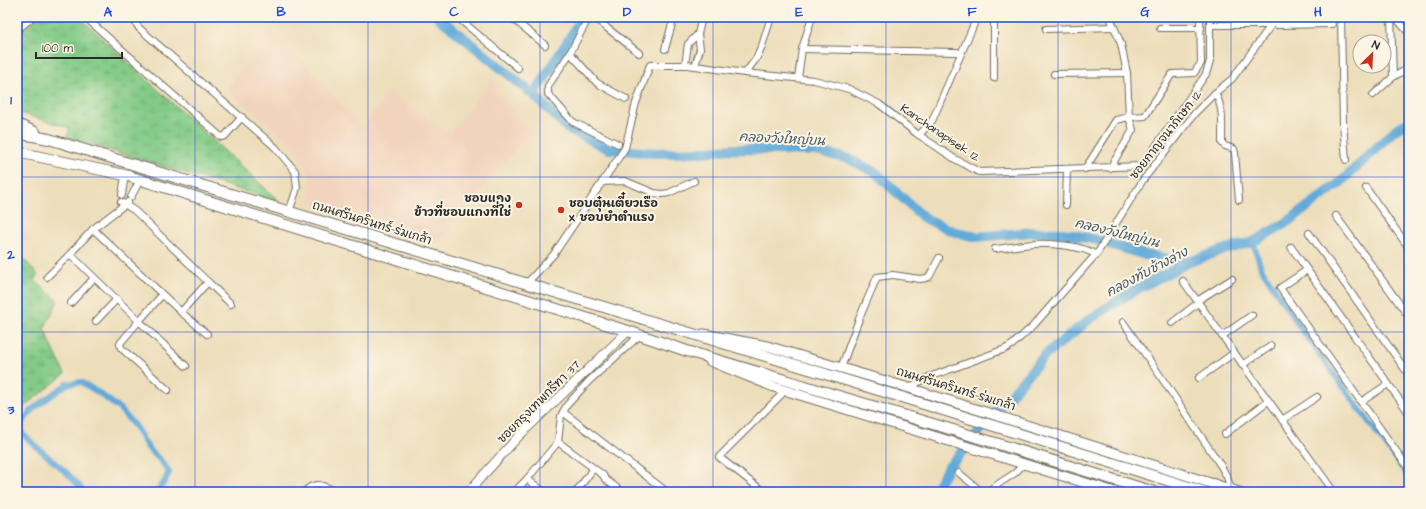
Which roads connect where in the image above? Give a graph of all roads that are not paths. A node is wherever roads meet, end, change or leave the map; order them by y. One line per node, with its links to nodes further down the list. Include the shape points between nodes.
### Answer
1 (34, 17): 31 (street)
2 (85, 17): 53 (street, via 221,137 225,136)
3 (132, 17): 53 (street, via 139,28)
4 (457, 17): 42 (street)
5 (511, 17): 34 (street)
6 (589, 17): 38 (street)
7 (595, 17): 39 (street)
8 (674, 17): 35 (street)
9 (702, 17): 33 (street)
10 (771, 17): 44 (street, via 756,59)
11 (812, 17): 36 (street)
12 (977, 17): 57 (street, via 932,121)
13 (994, 17): 49 (street)
14 (1110, 17): 27 (street)
15 (1200, 17): 29 (street)
16 (1210, 17): 24 (street, Kanchanapisek 12)
17 (1277, 17): 50 (street, ซอยกาญจนาภิเษก 12, via 1232,79)
18 (1322, 17): 22 (street)
19 (1341, 17): 62 (street)
20 (1391, 17): 47 (street)
21 (1395, 17): 32 (street)
22 (1322, 24): 23 (street); 26 (street)
23 (1332, 24)
24 (1211, 25): 25 (street); 64 (street, Kanchanapisek 12, via 1210,61 1206,74 1155,148 1142,166)
25 (1266, 25)
26 (1275, 25)
27 (1114, 27): 30 (street); 45 (street, via 1121,44)
28 (1160, 28): 29 (street)
29 (1201, 28): 54 (street, via 1201,63 1194,73 1172,74 1145,116)
30 (1046, 29)
31 (17, 30)
32 (1409, 33)
33 (698, 34): 40 (street, via 688,44); 41 (street, via 700,49)
34 (545, 45)
35 (665, 48)
36 (802, 49): 37 (street); 48 (street)
37 (957, 52)
38 (570, 53): 52 (street, via 597,82); 59 (street, via 548,86 548,94 573,122)
39 (639, 53)
40 (685, 65): 41 (street, Kanchanapisek 12); 70 (street, Kanchanapisek 12, via 650,65 636,103 624,148)
41 (695, 66): 44 (street, Kanchanapisek 12)
42 (518, 68)
43 (1409, 68): 47 (street)
44 (745, 73): 48 (street, Kanchanapisek 12)
45 (1127, 73): 46 (street); 54 (street)
46 (1054, 74)
47 (1393, 77): 51 (street)
48 (798, 78): 57 (street, Kanchanapisek 12, via 849,89 879,104)
49 (994, 78)
50 (1214, 93): 72 (street, via 1221,107 1222,143 1234,149 1235,153); 82 (street, ซอยกาญจนาภิเษก 12, via 1195,113 1143,180)
51 (1373, 95)
52 (626, 99)
53 (242, 117): 75 (street, via 275,147 295,171 297,188)
54 (1129, 117): 64 (street, via 1133,130); 65 (street, via 1116,120)
55 (17, 124): 58 (main road, ถนนศรีนครินทร์-ร่มเกล้า)
56 (17, 133): 58 (main road, ถนนศรีนครินทร์-ร่มเกล้า)
57 (919, 135): 66 (street, Kanchanapisek 12, via 979,172)
58 (49, 139): 75 (main road, ถนนศรีนครินทร์-ร่มเกล้า)
59 (618, 144)
60 (17, 146): 63 (main road)
61 (17, 152): 63 (main road)
62 (1346, 160)
63 (60, 161): 67 (main road)
64 (1110, 168): 65 (street, Kanchanapisek 12)
65 (1085, 169): 66 (street, Kanchanapisek 12)
66 (1068, 170): 74 (street)
67 (124, 176): 68 (main road); 73 (street)
68 (140, 180): 73 (street); 104 (main road)
69 (694, 181): 70 (street, via 662,194 625,181)
70 (602, 182): 91 (street, via 554,254)
71 (1366, 188): 80 (street)
72 (1239, 200)
73 (124, 201): 77 (street); 90 (street)
74 (1066, 206)
75 (289, 212): 91 (main road, ถนนศรีนครินทร์-ร่มเกล้า)
76 (1336, 216): 99 (street)
77 (93, 229): 83 (street); 92 (street)
78 (1309, 233): 115 (street)
79 (1291, 247): 85 (street)
80 (1409, 248)
81 (995, 249): 82 (street, via 1036,244 1077,247)
82 (1097, 253): 118 (street, ซอยกาญจนาภิเษก 12, via 1034,325 1012,345 924,379)
83 (70, 254): 86 (street); 87 (street)
84 (939, 258): 114 (street, via 926,278 893,275 878,277 859,319)
85 (1307, 270): 117 (street); 123 (street, via 1280,288)
86 (47, 277)
87 (94, 278): 93 (street); 95 (street)
88 (1232, 279): 94 (street)
89 (1183, 281): 94 (street)
90 (208, 282): 96 (street); 97 (street)
91 (527, 283): 105 (main road, ถนนศรีนครินทร์-ร่มเกล้า)
92 (162, 295): 97 (street); 101 (street)
93 (117, 300): 100 (street); 101 (street)
94 (1198, 302): 103 (street); 108 (street)
95 (71, 303)
96 (231, 304)
97 (181, 312): 106 (street)
98 (1252, 315): 108 (street)
99 (1409, 317)
100 (96, 321)
101 (139, 321): 113 (street); 119 (street, via 122,340 121,348)
102 (1123, 322): 135 (street, via 1221,466)
103 (1172, 323)
104 (628, 331): 107 (main road); 138 (street, ซอยกรุงเทพกรีฑา 37, via 517,438)
105 (688, 331): 114 (main road, ถนนศรีนครินทร์-ร่มเกล้า, via 755,344); 149 (main road, ถนนศรีนครินทร์-ร่มเกล้า)
106 (207, 334)
107 (640, 335): 110 (main road); 124 (street, via 589,381)
108 (1222, 336): 111 (street)
109 (1271, 346): 112 (street)
110 (687, 351): 120 (main road); 148 (main road)
111 (1234, 353): 112 (street); 116 (street)
112 (1242, 365): 122 (street)
113 (186, 366)
114 (842, 368): 118 (main road, ถนนศรีนครินทร์-ร่มเกล้า)
115 (1409, 375)
116 (1199, 378)
117 (1388, 384): 123 (street); 125 (street)
118 (909, 388): 134 (main road, ถนนศรีนครินทร์-ร่มเกล้า)
119 (168, 390)
120 (786, 391): 129 (main road); 144 (street, via 719,457)
121 (1317, 397): 126 (street)
122 (1268, 402): 126 (street); 127 (street)
123 (1361, 402): 130 (street)
124 (563, 412): 128 (street); 143 (street)
125 (1409, 413)
126 (1282, 420): 150 (street)
127 (1225, 434)
128 (558, 442): 131 (street); 133 (street)
129 (1024, 464): 146 (street); 147 (main road)
130 (1409, 468)
131 (593, 469): 141 (street); 142 (street)
132 (959, 473): 145 (street)
133 (527, 479): 139 (street); 140 (street)
134 (1213, 484): 135 (main road)
135 (1233, 491)
136 (304, 492): 137 (street, via 314,485)
137 (337, 492)
138 (468, 492)
139 (514, 492)
140 (544, 492)
141 (576, 492)
142 (622, 492)
143 (667, 492)
144 (764, 492)
145 (982, 492)
146 (986, 492)
147 (1115, 492)
148 (1154, 492)
149 (1205, 492)
150 (1334, 492)

